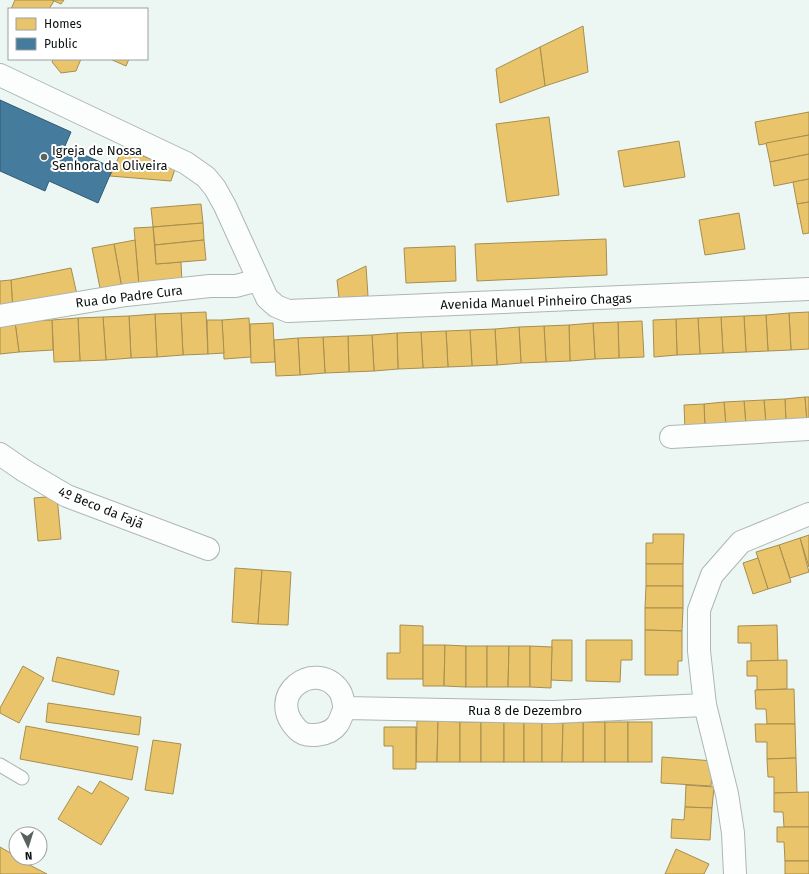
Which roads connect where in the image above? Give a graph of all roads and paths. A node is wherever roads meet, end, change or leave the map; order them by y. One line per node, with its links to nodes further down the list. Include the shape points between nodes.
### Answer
1 (0, 75): 2 (street, via 186,163 206,177 225,206)
2 (262, 289): 3 (street, Avenida Manuel Pinheiro Chagas, via 276,306 288,311); 4 (street, Rua do Padre Cura, via 210,286 126,295)
3 (809, 289)
4 (0, 316)
5 (809, 428): 6 (street)
6 (671, 437)
7 (0, 454): 9 (street, 4º Beco da Fajã, via 67,496)
8 (809, 514): 10 (street, via 741,542 712,575 699,610 699,651)
9 (208, 549)
10 (705, 705): 11 (street, Rua 8 de Dezembro, via 553,712); 14 (street, via 727,794)
11 (344, 708)
12 (0, 765): 13 (lane)
13 (22, 778)
14 (735, 874)

